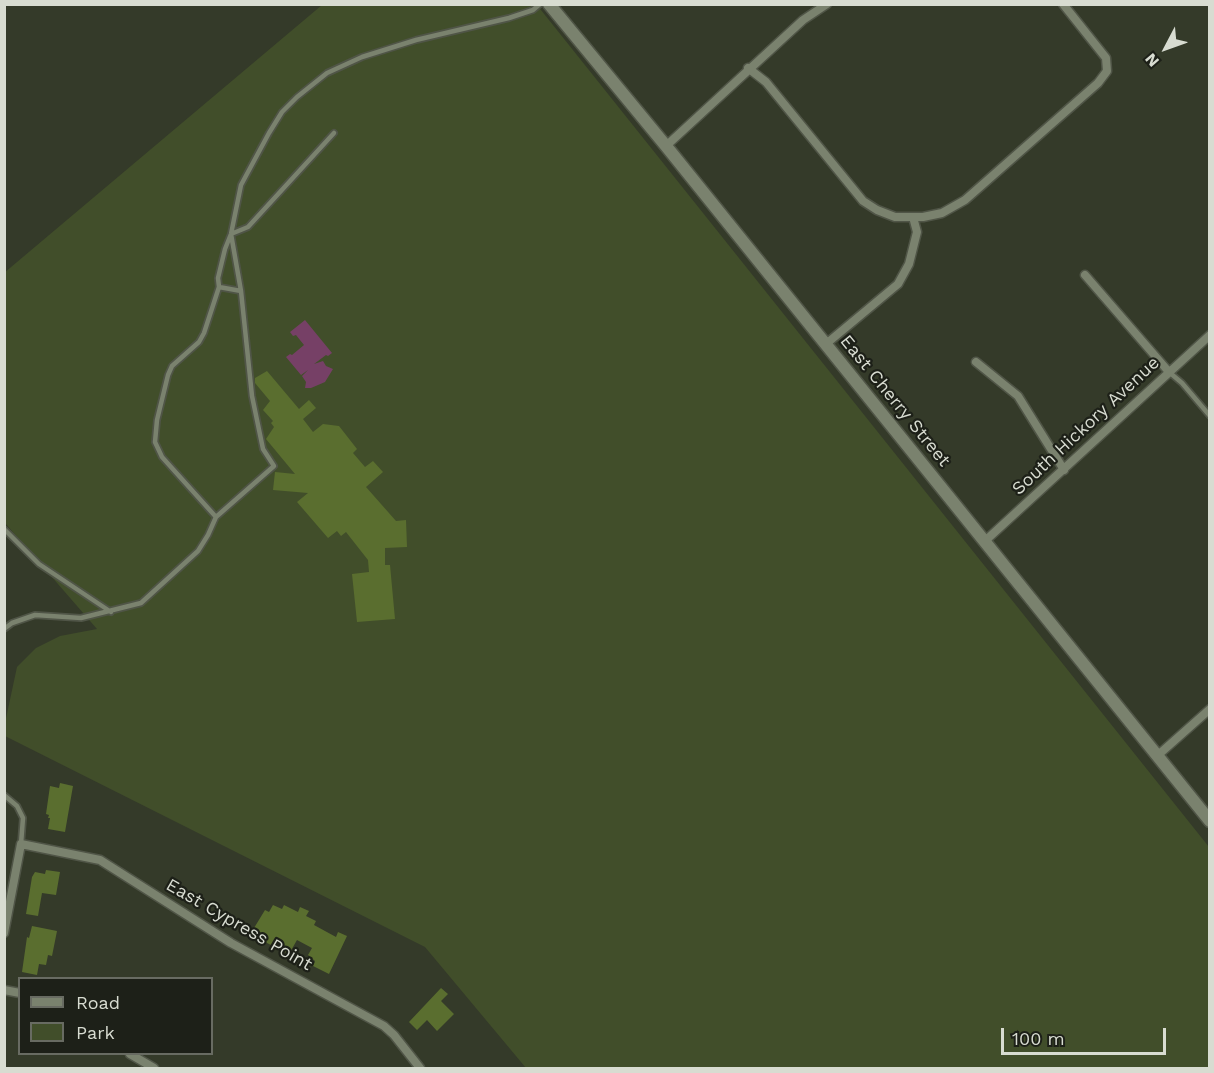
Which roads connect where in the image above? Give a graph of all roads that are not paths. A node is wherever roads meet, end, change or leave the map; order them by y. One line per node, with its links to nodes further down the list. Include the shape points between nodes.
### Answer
1 (540, 4): 9 (lane, via 509,18 362,57 312,84 282,112 254,157 241,185)
2 (549, 4): 7 (street, East Cherry Street)
3 (827, 4): 5 (street)
4 (1063, 4): 8 (street, via 1106,58 1107,71 964,200 942,213)
5 (748, 68): 7 (street); 8 (street, via 765,82 863,201 895,217)
6 (334, 133): 9 (lane, via 248,227)
7 (666, 146): 14 (street, East Cherry Street)
8 (913, 217): 14 (street, via 917,232 909,264 898,284)
9 (231, 234): 11 (lane); 12 (lane)
10 (1085, 275): 16 (street)
11 (219, 287): 12 (lane); 19 (lane, via 199,342 172,366 168,375 155,442 162,457)
12 (241, 291): 19 (lane, via 252,396 263,449 274,466)
13 (1209, 335): 16 (street, South Hickory Avenue)
14 (826, 344): 21 (street, East Cherry Street)
15 (976, 362): 18 (street, via 1018,396)
16 (1169, 372): 17 (lane); 18 (street, South Hickory Avenue)
17 (1209, 417)
18 (1064, 470): 21 (street, South Hickory Avenue)
19 (216, 517): 22 (lane, via 198,551 141,603)
20 (4, 529): 22 (lane, via 39,564)
21 (985, 541): 25 (street, East Cherry Street)
22 (111, 612): 23 (lane, via 81,618 35,615)
23 (4, 629)
24 (1209, 709): 25 (street)
25 (1157, 756): 27 (street, East Cherry Street)
26 (4, 795): 28 (lane, via 17,806 23,818)
27 (1209, 821)
28 (21, 844): 29 (street); 32 (street, East Cypress Point, via 100,860 231,943 384,1026)
29 (4, 933)
30 (133, 1055): 31 (street)
31 (154, 1068)
32 (420, 1068)

